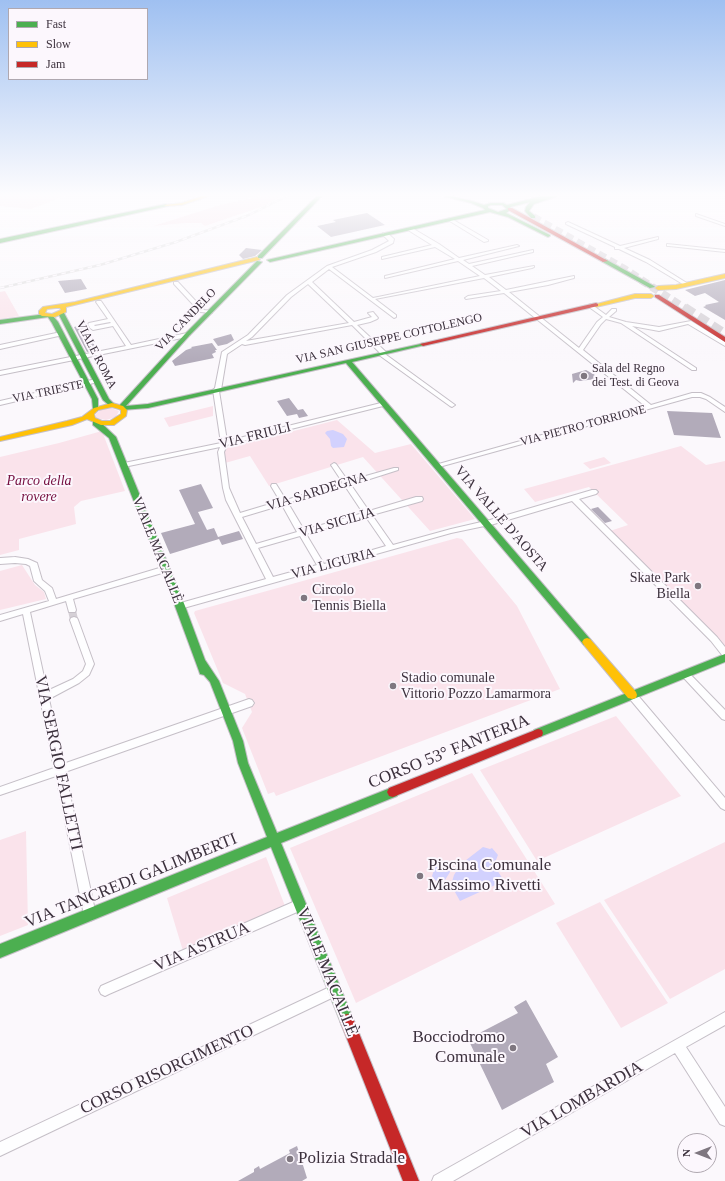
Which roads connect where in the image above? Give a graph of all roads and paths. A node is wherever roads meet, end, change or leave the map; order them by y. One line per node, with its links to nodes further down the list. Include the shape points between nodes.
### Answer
1 (269, 251): 11 (main road, VIA CANDELO)
2 (295, 251): 11 (main road)
3 (298, 251): 11 (main road)
4 (374, 251): 16 (street)
5 (414, 251): 12 (street)
6 (445, 251): 13 (street)
7 (496, 251): 13 (street)
8 (531, 251): 14 (street)
9 (580, 251): 27 (main road)
10 (624, 251): 25 (street, via 648,261)
11 (264, 257): 17 (main road); 18 (main road, VIA CANDELO); 33 (main road, via 117,292 75,304)
12 (384, 258)
13 (459, 260): 14 (street); 21 (street)
14 (468, 266): 19 (street)
15 (532, 266): 19 (street)
16 (329, 267): 23 (street); 37 (street)
17 (232, 270): 18 (main road); 24 (main road)
18 (250, 271): 34 (main road, VIA CANDELO)
19 (484, 276): 26 (street); 28 (street)
20 (725, 276): 25 (main road, VIA SAN GIUSEPPE COTTOLENGO)
21 (387, 277)
22 (572, 277): 26 (street)
23 (309, 282): 42 (street); 47 (street, via 289,296)
24 (176, 283): 30 (main road); 34 (street, via 202,311)
25 (688, 285): 27 (main road, VIA SAN GIUSEPPE COTTOLENGO)
26 (506, 292): 29 (street); 38 (street)
27 (655, 292): 31 (main road, VIA SAN GIUSEPPE COTTOLENGO); 45 (main road); 46 (main road)
28 (375, 298)
29 (468, 298)
30 (99, 302): 33 (main road); 49 (street)
31 (591, 306): 38 (main road, VIA SAN GIUSEPPE COTTOLENGO); 39 (street)
32 (614, 310): 39 (street)
33 (61, 311): 35 (main road); 53 (main road, VIALE ROMA)
34 (210, 312): 44 (main road, VIA CANDELO)
35 (47, 313): 40 (main road); 43 (main road, VIALE ROMA)
36 (371, 313): 42 (street, via 375,318 373,320)
37 (394, 316)
38 (539, 318): 51 (street); 52 (main road, VIA SAN GIUSEPPE COTTOLENGO)
39 (607, 318): 41 (street); 51 (street, via 599,323)
40 (0, 322)
41 (623, 322): 48 (street, via 659,329 690,322); 56 (street)
42 (354, 324): 47 (street); 52 (street)
43 (61, 334): 50 (street); 54 (main road, VIALE ROMA)
44 (187, 335): 49 (street); 65 (main road, VIA CANDELO)
45 (725, 335)
46 (725, 340)
47 (242, 342): 60 (street, via 224,353)
48 (725, 344)
49 (129, 346): 53 (street)
50 (0, 347)
51 (580, 350): 64 (street)
52 (382, 353): 55 (main road, VIA SAN GIUSEPPE COTTOLENGO); 63 (street)
53 (83, 356): 54 (street); 58 (main road, VIALE ROMA)
54 (72, 358): 57 (street); 59 (main road, VIALE ROMA)
55 (348, 361): 60 (main road, VIA SAN GIUSEPPE COTTOLENGO); 62 (main road, VIA VALLE D'AOSTA)
56 (694, 369)
57 (0, 373)
58 (96, 381): 59 (street, VIA TRIESTE); 65 (main road, VIALE ROMA, via 106,400)
59 (87, 384): 61 (street, VIA TRIESTE); 67 (main road, VIALE ROMA, via 95,399)
60 (217, 390): 65 (main road, VIA SAN GIUSEPPE COTTOLENGO, via 148,406); 71 (street)
61 (0, 403)
62 (385, 404): 71 (street, VIA FRIULI); 74 (main road, VIA VALLE D'AOSTA)
63 (452, 405)
64 (650, 407): 66 (street, VIA PIETRO TORRIONE, via 696,395 708,398); 74 (street, VIA PIETRO TORRIONE)
65 (119, 408): 67 (main road); 68 (main road)
66 (725, 410)
67 (94, 416): 68 (main road, via 106,424); 69 (main road, VIALE MACALLÈ); 70 (main road)
68 (116, 421): 69 (main road)
69 (112, 437): 72 (main road, VIALE MACALLÈ)
70 (0, 439)
71 (224, 444): 72 (street, VIA FRIULI); 82 (street, via 221,452 224,480)
72 (124, 465): 90 (main road, VIALE MACALLÈ)
73 (334, 465): 76 (street)
74 (437, 466): 84 (main road, VIA VALLE D'AOSTA)
75 (396, 469): 76 (street, VIA SARDEGNA)
76 (347, 483): 81 (street, VIA SARDEGNA); 83 (street)
77 (274, 486): 81 (street)
78 (594, 492): 79 (street, VIA LIGURIA)
79 (574, 498): 84 (street, VIA LIGURIA); 99 (street)
80 (419, 499): 83 (street, VIA SICILIA)
81 (284, 502): 82 (street, VIA SARDEGNA); 85 (street)
82 (236, 513): 86 (street)
83 (368, 514): 85 (street, VIA SICILIA); 87 (street)
84 (486, 523): 87 (street, VIA LIGURIA); 103 (main road, VIA VALLE D'AOSTA)
85 (304, 533): 86 (street, VIA SICILIA); 89 (street)
86 (254, 547): 91 (street)
87 (391, 548): 89 (street, VIA LIGURIA)
88 (0, 561): 93 (street, via 15,560 34,565 38,581 49,590)
89 (322, 567): 91 (street, VIA LIGURIA)
90 (166, 570): 92 (street); 94 (main road, VIALE MACALLÈ)
91 (271, 581): 94 (street, VIA LIGURIA)
92 (69, 598): 93 (street); 96 (street)
93 (53, 602): 95 (street)
94 (180, 606): 105 (main road, VIALE MACALLÈ, via 202,663 214,681)
95 (26, 610): 97 (street); 102 (street, VIA SERGIO FALLETTI)
96 (72, 610)
97 (0, 618)
98 (74, 620): 102 (street, via 90,664 86,673 76,681)
99 (725, 652)
100 (725, 658): 101 (main road, CORSO 53° FANTERIA)
101 (685, 674): 103 (main road, CORSO 53° FANTERIA); 106 (street)
102 (44, 696): 107 (street, VIA SERGIO FALLETTI)
103 (632, 696): 109 (street); 110 (main road, CORSO 53° FANTERIA)
104 (249, 703): 105 (street)
105 (223, 712): 107 (street); 110 (main road, VIALE MACALLÈ, via 238,741 243,763)
106 (725, 716)
107 (59, 770): 108 (street); 112 (street, VIA SERGIO FALLETTI)
108 (0, 791)
109 (725, 805)
110 (274, 841): 111 (main road, VIALE MACALLÈ); 112 (main road, VIA TANCREDI GALIMBERTI)
111 (300, 905): 114 (street, VIA ASTRUA); 115 (main road, VIALE MACALLÈ)
112 (90, 915): 113 (main road, VIA TANCREDI GALIMBERTI)
113 (0, 951)
114 (105, 990)
115 (334, 991): 119 (street, CORSO RISORGIMENTO); 120 (main road, VIALE MACALLÈ)
116 (725, 1018): 117 (street, VIA LOMBARDIA)
117 (678, 1046): 118 (street); 121 (street, VIA LOMBARDIA)
118 (725, 1119)
119 (0, 1149)
120 (411, 1181)
121 (439, 1181)

